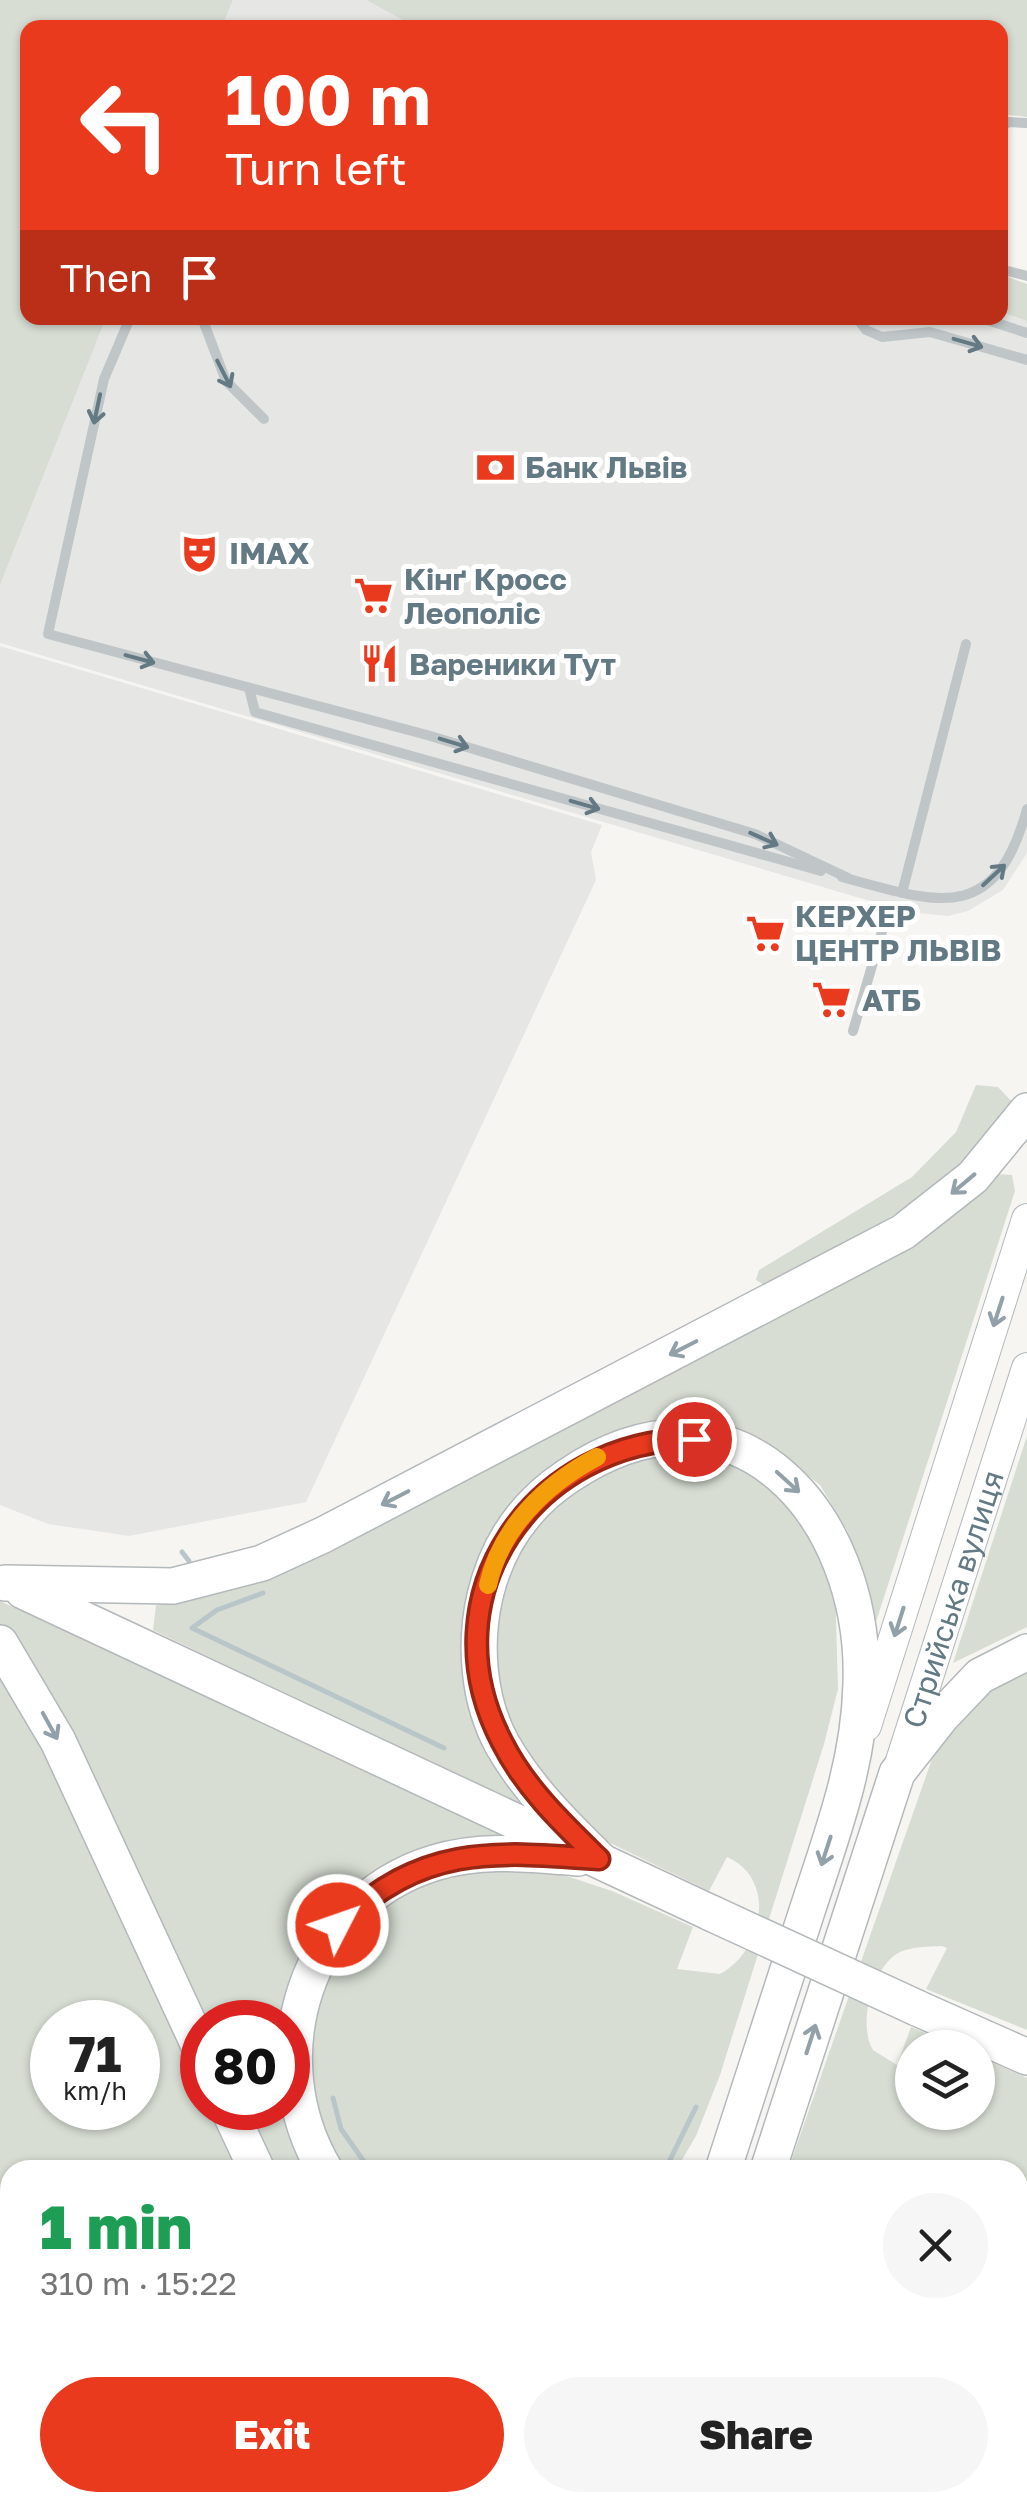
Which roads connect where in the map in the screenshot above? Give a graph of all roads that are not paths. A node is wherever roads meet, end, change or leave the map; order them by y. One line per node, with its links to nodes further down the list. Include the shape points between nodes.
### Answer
1 (127, 325): 11 (lane, one-way to 11, via 104,379 48,634)
2 (205, 325): 9 (lane, one-way to 9, via 226,382)
3 (862, 325): 6 (lane, via 882,337)
4 (914, 325): 6 (lane)
5 (1002, 325): 7 (lane)
6 (908, 332): 8 (lane, one-way to 8, via 930,332)
7 (1027, 333)
8 (1027, 360)
9 (264, 419)
10 (966, 644): 14 (lane)
11 (249, 688): 13 (lane, one-way to 13, via 756,834); 13 (lane, one-way to 13, via 255,712)
12 (1027, 808): 14 (lane, one-way to 12, via 948,900 992,880 1018,842)
13 (848, 878): 14 (lane)
14 (902, 893)
15 (883, 928): 16 (lane)
16 (852, 1032)
17 (1027, 1111): 20 (highway, one-way to 20, via 973,1177 903,1232 293,1549 173,1586)
18 (1027, 1219): 23 (main road, one-way to 23)
19 (1027, 1368): 24 (main road, Стрийська вулиця)
20 (2, 1582): 25 (highway)
21 (0, 1642): 26 (highway, one-way to 26, via 72,1769)
22 (1027, 1652): 24 (highway, via 980,1676)
23 (856, 1759): 25 (highway, one-way to 23, via 550,1811 501,1741 479,1660 480,1618 504,1542 523,1514 594,1458 632,1444 694,1439 755,1457 810,1503 835,1540 860,1628); 28 (highway, one-way to 28)
24 (897, 1773): 34 (highway, one-way to 24)
25 (599, 1859): 27 (highway, bridge); 31 (highway, via 467,1854 381,1888 338,1925 305,1986 294,2050 303,2119)
26 (180, 2004)
27 (1027, 2057)
28 (742, 2111): 32 (highway); 33 (highway)
29 (238, 2130): 30 (highway)
30 (251, 2160)
31 (321, 2160)
32 (704, 2160)
33 (726, 2160)
34 (774, 2160)

